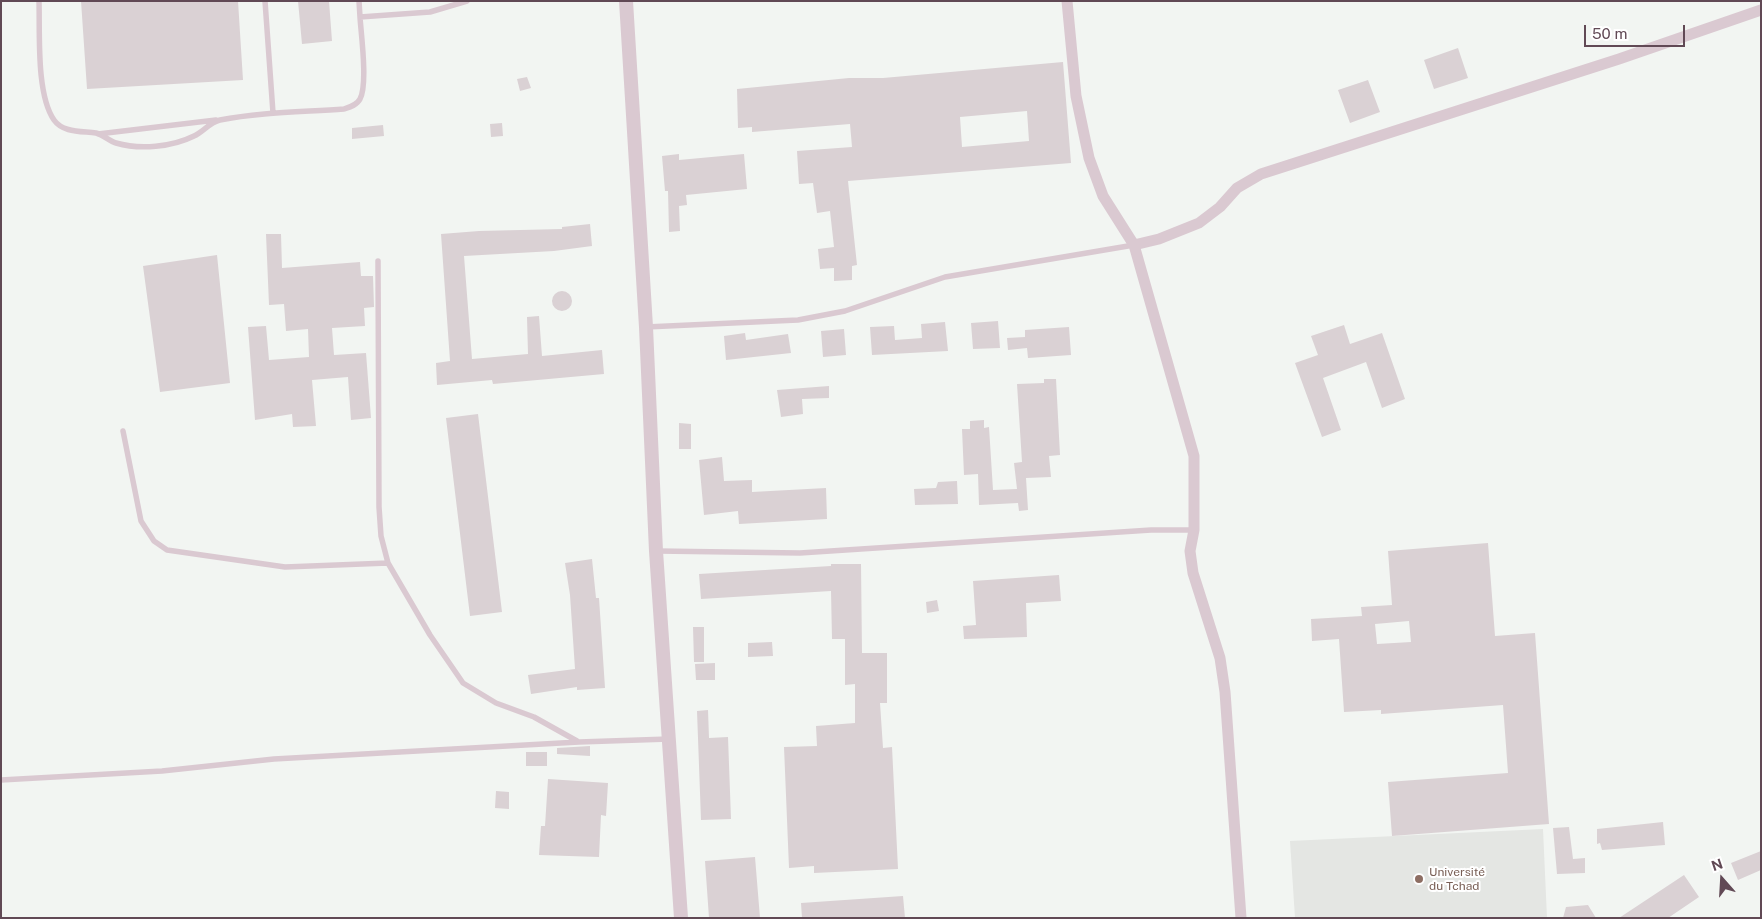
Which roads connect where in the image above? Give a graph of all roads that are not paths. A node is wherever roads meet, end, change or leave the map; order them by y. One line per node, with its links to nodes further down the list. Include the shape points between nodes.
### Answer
1 (38, 1): 11 (lane, via 47,104 55,121 65,129)
2 (264, 1): 9 (lane)
3 (359, 1): 8 (lane)
4 (467, 1): 8 (lane, via 430,12)
5 (626, 1): 14 (street)
6 (1067, 1): 12 (street, via 1076,96 1089,158 1103,196)
7 (1761, 10): 12 (street, via 1261,174 1237,188 1220,208 1199,223 1167,237)
8 (360, 16): 9 (lane, via 364,71 360,100 344,109)
9 (273, 113): 10 (lane)
10 (217, 120): 11 (lane); 11 (lane, via 194,136 170,144 142,147 116,143)
11 (98, 134)
12 (1134, 246): 14 (lane, via 945,277 845,311 798,320); 16 (street, via 1194,456)
13 (378, 261): 18 (lane, via 379,507 381,536)
14 (646, 327): 17 (street)
15 (123, 431): 18 (lane, via 141,521 154,541 167,550 285,567)
16 (1194, 530): 17 (lane, via 800,553); 23 (street, via 1190,551 1193,573 1220,658 1225,692)
17 (656, 551): 19 (street)
18 (388, 563): 20 (lane, via 430,635 463,683)
19 (669, 739): 20 (lane); 22 (street)
20 (579, 742): 21 (lane)
21 (1, 780)
22 (680, 918)
23 (1241, 918)

